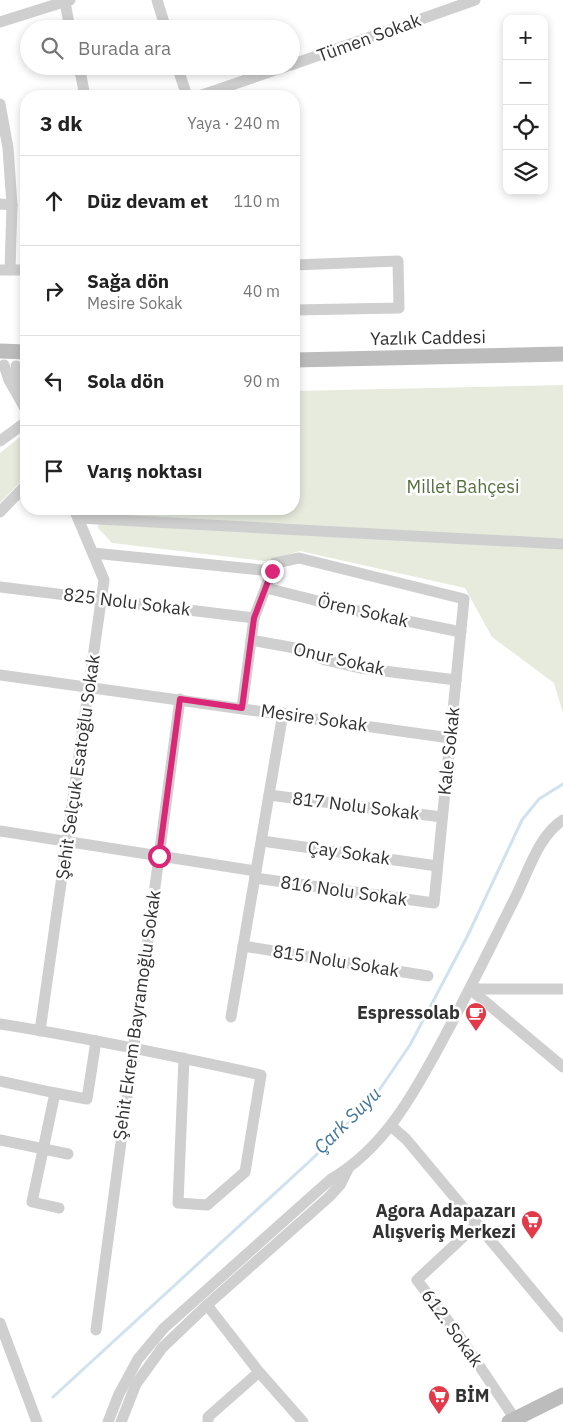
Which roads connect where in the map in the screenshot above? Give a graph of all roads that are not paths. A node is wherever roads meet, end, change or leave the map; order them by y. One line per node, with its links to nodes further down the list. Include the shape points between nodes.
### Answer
1 (157, 0): 5 (street)
2 (475, 0): 7 (street, Tümen Sokak)
3 (67, 1): 4 (street); 6 (street)
4 (69, 20)
5 (163, 20)
6 (0, 22)
7 (300, 62)
8 (81, 75): 11 (street)
9 (180, 75): 12 (street)
10 (261, 75): 13 (street)
11 (84, 90)
12 (185, 90)
13 (217, 90)
14 (0, 104): 15 (street)
15 (4, 148): 17 (street)
16 (0, 204): 17 (street)
17 (12, 206): 19 (street)
18 (300, 265): 21 (street, via 398,261 399,308)
19 (5, 270): 20 (street)
20 (20, 270)
21 (300, 310)
22 (20, 354): 24 (main road)
23 (563, 354): 25 (main road, Yazlık Caddesi)
24 (2, 358): 28 (street)
25 (300, 360)
26 (16, 366): 27 (street)
27 (20, 382)
28 (20, 400)
29 (20, 426): 30 (street)
30 (0, 441)
31 (20, 491): 32 (street)
32 (0, 512)
33 (80, 515): 34 (street); 35 (street, Şehit Selçuk Esatoğlu Sokak)
34 (563, 544)
35 (93, 553): 36 (street); 39 (street, Şehit Selçuk Esatoğlu Sokak, via 104,580)
36 (272, 571): 38 (street); 41 (street, Kale Sokak, via 275,563 299,558 464,599)
37 (0, 587): 39 (street, 825 Nolu Sokak)
38 (266, 588): 40 (street); 41 (street, Ören Sokak)
39 (102, 600): 40 (street, 825 Nolu Sokak); 45 (street, Şehit Selçuk Esatoğlu Sokak)
40 (254, 618): 42 (street)
41 (461, 632): 44 (street, Kale Sokak)
42 (251, 640): 44 (street, Onur Sokak, via 295,648 325,660 360,668); 47 (street)
43 (0, 675): 45 (street, Mesire Sokak)
44 (456, 680): 49 (street, Kale Sokak)
45 (90, 687): 46 (street, Mesire Sokak); 55 (street, Şehit Selçuk Esatoğlu Sokak)
46 (180, 699): 47 (street, Mesire Sokak); 56 (street, Şehit Ekrem Bayramoğlu Sokak)
47 (242, 708): 48 (street, Mesire Sokak)
48 (283, 713): 49 (street, Mesire Sokak); 50 (street)
49 (450, 738): 51 (street, Kale Sokak)
50 (270, 795): 51 (street, 817 Nolu Sokak); 54 (street)
51 (442, 817): 57 (street, Kale Sokak)
52 (563, 820): 62 (street, via 542,843)
53 (0, 831): 55 (street, 816 Nolu Sokak)
54 (262, 841): 57 (street, Çay Sokak); 58 (street)
55 (68, 842): 56 (street, 816 Nolu Sokak); 66 (street, Şehit Selçuk Esatoğlu Sokak)
56 (159, 856): 58 (street, 816 Nolu Sokak); 68 (street, Şehit Ekrem Bayramoğlu Sokak)
57 (437, 866): 59 (street, Kale Sokak)
58 (256, 874): 59 (street, 816 Nolu Sokak); 60 (street)
59 (434, 903)
60 (244, 946): 61 (street, 815 Nolu Sokak); 64 (street)
61 (428, 976)
62 (470, 989): 63 (street); 70 (street); 73 (street, via 421,1080)
63 (563, 989)
64 (231, 1017)
65 (0, 1024): 66 (street)
66 (40, 1030): 67 (street)
67 (96, 1042): 68 (street); 72 (street, via 87,1099)
68 (133, 1047): 69 (street); 83 (street, Şehit Ekrem Bayramoğlu Sokak)
69 (184, 1058): 69 (street, via 178,1202 206,1205 245,1172 260,1075)
70 (563, 1066)
71 (0, 1081): 72 (street)
72 (55, 1093): 75 (street)
73 (391, 1126): 77 (street); 79 (street, via 406,1139)
74 (0, 1140): 75 (street)
75 (43, 1149): 76 (street); 78 (street, via 32,1202)
76 (68, 1154)
77 (348, 1169): 80 (street, via 329,1197); 88 (street, via 331,1178 164,1328 138,1360)
78 (59, 1208)
79 (477, 1224): 82 (street); 86 (street, 612. Sokak, via 417,1280 458,1334)
80 (207, 1305): 84 (street); 89 (street, via 162,1348 136,1384)
81 (0, 1323): 87 (street)
82 (563, 1327)
83 (96, 1330)
84 (259, 1372): 90 (street, via 208,1417); 91 (street)
85 (563, 1395): 86 (main road)
86 (512, 1420)
87 (37, 1422)
88 (108, 1422)
89 (121, 1422)
90 (208, 1422)
91 (304, 1422)

